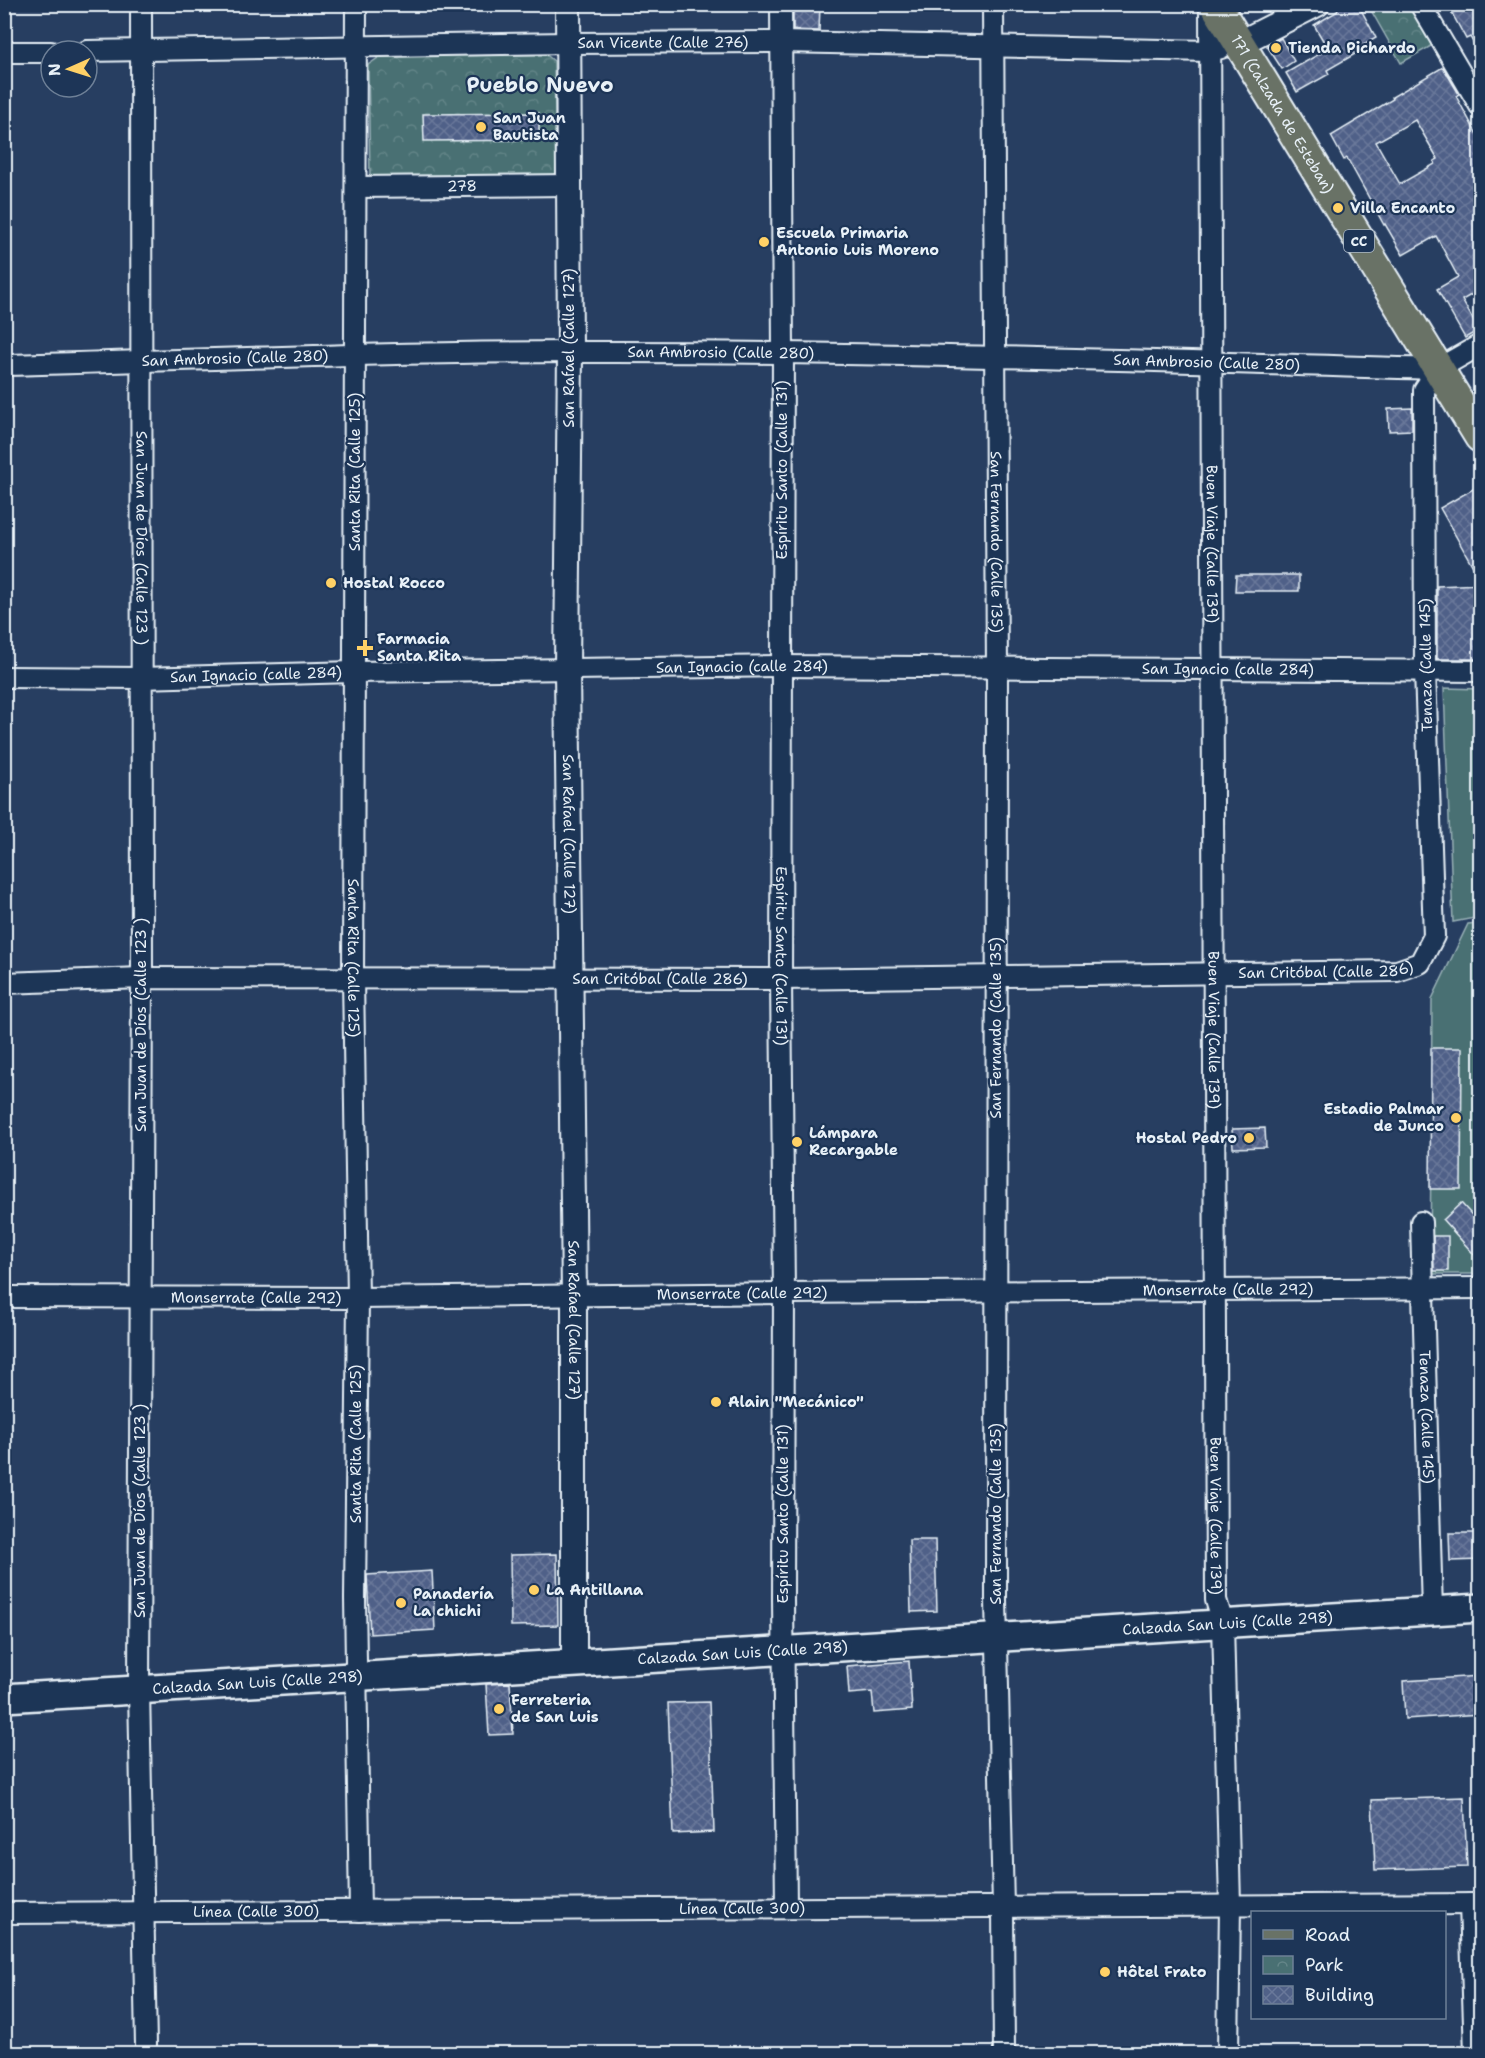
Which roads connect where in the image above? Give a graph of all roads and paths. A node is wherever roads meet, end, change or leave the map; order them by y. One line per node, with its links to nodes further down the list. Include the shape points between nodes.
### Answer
1 (141, 4): 16 (street, San Juan de Díos (Calle 123 ))
2 (356, 4): 12 (street, Santa Rita (Calle 125))
3 (568, 4): 11 (street, San Rafael (Calle 127))
4 (781, 4): 10 (street, Espíritu Santo (Calle 131))
5 (993, 4): 14 (street, San Fernando (Calle 135))
6 (1210, 4): 13 (street, Buen Viaje (Calle 139))
7 (1215, 4): 13 (main road, 171 (Calzada de Esteban) / CC)
8 (1317, 4): 13 (street)
9 (1420, 4): 19 (street)
10 (781, 42): 11 (street, San Vicente (Calle 276)); 14 (street, San Vicente (Calle 276)); 24 (street, Espíritu Santo (Calle 131))
11 (568, 43): 12 (street, San Vicente (Calle 276)); 20 (street, San Rafael (Calle 127))
12 (356, 47): 16 (street, San Vicente (Calle 276)); 21 (street, Santa Rita (Calle 125))
13 (1224, 47): 14 (street, San Vicente (Calle 276)); 28 (street, Buen Viaje (Calle 139)); 30 (main road, 171 (Calzada de Esteban) / CC)
14 (992, 48): 25 (street, San Fernando (Calle 135))
15 (99, 51): 16 (street, San Vicente (Calle 276))
16 (141, 51): 27 (street, San Juan de Díos (Calle 123 ))
17 (4, 52): 18 (street)
18 (39, 52)
19 (1480, 106)
20 (568, 185): 21 (street, 278); 23 (street, San Rafael (Calle 127))
21 (356, 187): 26 (street, Santa Rita (Calle 125))
22 (1480, 345): 30 (street)
23 (570, 352): 24 (street, San Ambrosio (Calle 280)); 26 (street, San Ambrosio (Calle 280)); 33 (street, San Rafael (Calle 127))
24 (783, 352): 25 (street, San Ambrosio (Calle 280)); 32 (street, Espíritu Santo (Calle 131))
25 (994, 355): 28 (street, San Ambrosio (Calle 280)); 34 (street, San Fernando (Calle 135))
26 (355, 356): 27 (street, San Ambrosio (Calle 280)); 38 (street, Santa Rita (Calle 125))
27 (141, 362): 29 (street, San Ambrosio (Calle 280)); 40 (street, San Juan de Díos (Calle 123 ))
28 (1211, 362): 30 (street, San Ambrosio (Calle 280)); 35 (street, Buen Viaje (Calle 139))
29 (4, 365)
30 (1438, 369): 31 (main road, 171 (Calzada de Esteban) / CC); 36 (street, Tenaza (Calle 145), via 1424,390)
31 (1480, 437)
32 (781, 666): 33 (street, San Ignacio (calle 284)); 34 (street, San Ignacio (calle 284)); 47 (street, Espíritu Santo (Calle 131))
33 (567, 669): 38 (street, San Ignacio (calle 284)); 45 (street, San Rafael (Calle 127))
34 (997, 669): 35 (street, San Ignacio (calle 284)); 43 (street, San Fernando (Calle 135))
35 (1211, 670): 36 (street, San Ignacio (calle 284)); 42 (street, Buen Viaje (Calle 139))
36 (1425, 670): 37 (street, San Ignacio (calle 284)); 41 (street, Tenaza (Calle 145), via 1434,936)
37 (1480, 671)
38 (354, 672): 40 (street, San Ignacio (calle 284)); 44 (street, Santa Rita (Calle 125))
39 (4, 677): 40 (street, San Ignacio (calle 284))
40 (141, 678): 46 (street, San Juan de Díos (Calle 123 ))
41 (1420, 963): 42 (street, San Critóbal (Calle 286), via 1397,971)
42 (1214, 973): 43 (street, San Critóbal (Calle 286)); 53 (street, Buen Viaje (Calle 139))
43 (996, 975): 47 (street, San Critóbal (Calle 286)); 52 (street, San Fernando (Calle 135))
44 (354, 977): 45 (street, San Critóbal (Calle 286)); 46 (street, San Critóbal (Calle 286)); 57 (street, Santa Rita (Calle 125))
45 (571, 977): 47 (street, San Critóbal (Calle 286)); 55 (street, San Rafael (Calle 127))
46 (142, 978): 48 (street, San Critóbal (Calle 286)); 58 (street, San Juan de Díos (Calle 123 ))
47 (781, 979): 54 (street, Espíritu Santo (Calle 131))
48 (4, 982)
49 (1421, 1222): 50 (street, Tenaza (Calle 145))
50 (1422, 1288): 51 (street, Monserrate (Calle 292)); 53 (street, Monserrate (Calle 292)); 60 (street, Tenaza (Calle 145))
51 (1480, 1288)
52 (996, 1291): 53 (street, Monserrate (Calle 292)); 54 (street, Monserrate (Calle 292)); 62 (street, San Fernando (Calle 135))
53 (1216, 1291): 61 (street, Buen Viaje (Calle 139), via 1216,1600)
54 (784, 1293): 55 (street, Monserrate (Calle 292)); 63 (street, Espíritu Santo (Calle 131))
55 (574, 1296): 57 (street, Monserrate (Calle 292)); 64 (street, San Rafael (Calle 127))
56 (4, 1298): 58 (street, Monserrate (Calle 292))
57 (358, 1298): 58 (street, Monserrate (Calle 292)); 65 (street, Santa Rita (Calle 125))
58 (140, 1299): 66 (street, San Juan de Díos (Calle 123 ))
59 (1480, 1608): 60 (main road, Calzada San Luis (Calle 298))
60 (1432, 1611): 61 (main road, Calzada San Luis (Calle 298))
61 (1223, 1623): 62 (main road, Calzada San Luis (Calle 298)); 69 (street, Buen Viaje (Calle 139))
62 (998, 1637): 63 (main road, Calzada San Luis (Calle 298)); 70 (street, San Fernando (Calle 135))
63 (783, 1650): 64 (main road, Calzada San Luis (Calle 298)); 71 (street, Espíritu Santo (Calle 131))
64 (574, 1663): 65 (main road, Calzada San Luis (Calle 298))
65 (357, 1676): 66 (main road, Calzada San Luis (Calle 298)); 72 (street, Santa Rita (Calle 125))
66 (139, 1689): 67 (main road, Calzada San Luis (Calle 298)); 73 (street, San Juan de Díos (Calle 123 ))
67 (4, 1698)
68 (1475, 1904): 69 (street, Línea (Calle 300)); 75 (street)
69 (1230, 1905): 70 (street, Línea (Calle 300)); 78 (street, Buen Viaje (Calle 139))
70 (1004, 1906): 71 (street, Línea (Calle 300)); 77 (street, San Fernando (Calle 135))
71 (786, 1908): 72 (street, Línea (Calle 300))
72 (360, 1911): 73 (street, Línea (Calle 300))
73 (143, 1912): 74 (street, Línea (Calle 300)); 76 (street, San Juan de Díos (Calle 123 ))
74 (4, 1913)
75 (1478, 2014): 79 (street)
76 (146, 2045)
77 (1004, 2052)
78 (1228, 2054)
79 (1475, 2054)

